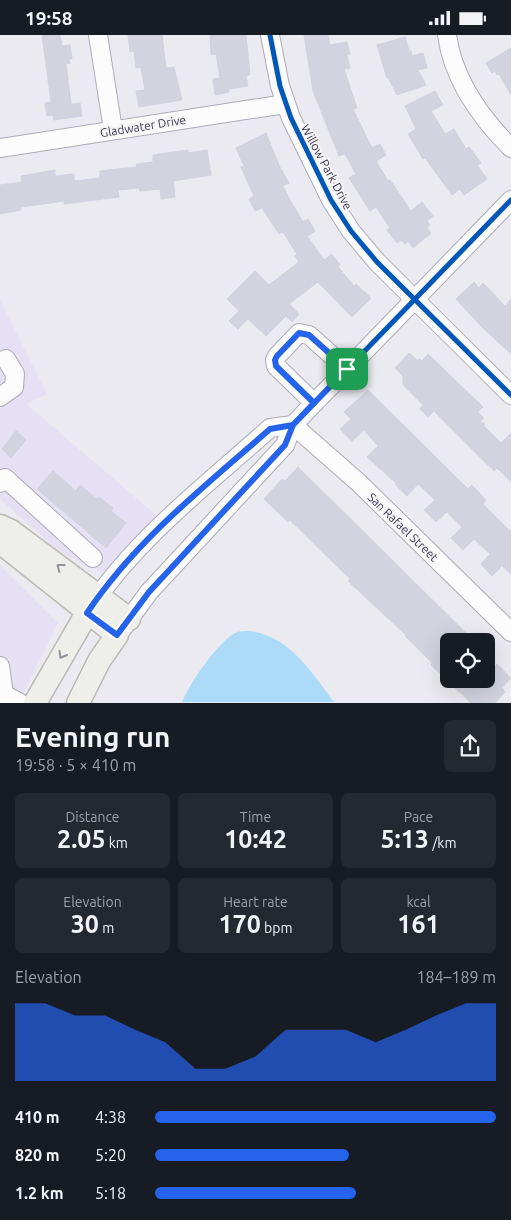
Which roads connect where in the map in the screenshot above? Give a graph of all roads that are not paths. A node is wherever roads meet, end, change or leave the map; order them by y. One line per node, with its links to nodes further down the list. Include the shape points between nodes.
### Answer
1 (98, 35): 5 (street)
2 (270, 35): 4 (street, Willow Park Drive)
3 (447, 35): 7 (street, via 456,70 466,91)
4 (286, 104): 5 (street, Gladwater Drive); 9 (street, Willow Park Drive, via 330,200 377,262)
5 (113, 130): 6 (street, Gladwater Drive)
6 (0, 147)
7 (511, 148)
8 (511, 200): 9 (street)
9 (415, 299): 11 (street); 12 (street, Willow Park Drive)
10 (2, 357): 13 (street, via 15,374 14,387)
11 (347, 369): 14 (street); 14 (street, via 309,335 299,333 277,356 276,366)
12 (511, 395)
13 (0, 397)
14 (314, 403): 15 (street)
15 (293, 425): 20 (street, via 270,429 159,527 126,562); 21 (street, via 285,445 149,592); 22 (street, San Rafael Street, via 359,483)
16 (2, 478): 19 (street)
17 (0, 526): 20 (main road, one-way to 17, via 11,531)
18 (0, 542): 20 (main road)
19 (92, 557)
20 (93, 605): 21 (main road); 26 (main road, one-way to 26)
21 (123, 627): 27 (main road, via 99,661)
22 (511, 632)
23 (0, 666): 24 (street)
24 (2, 698): 25 (street)
25 (20, 703)
26 (35, 703)
27 (78, 703)

